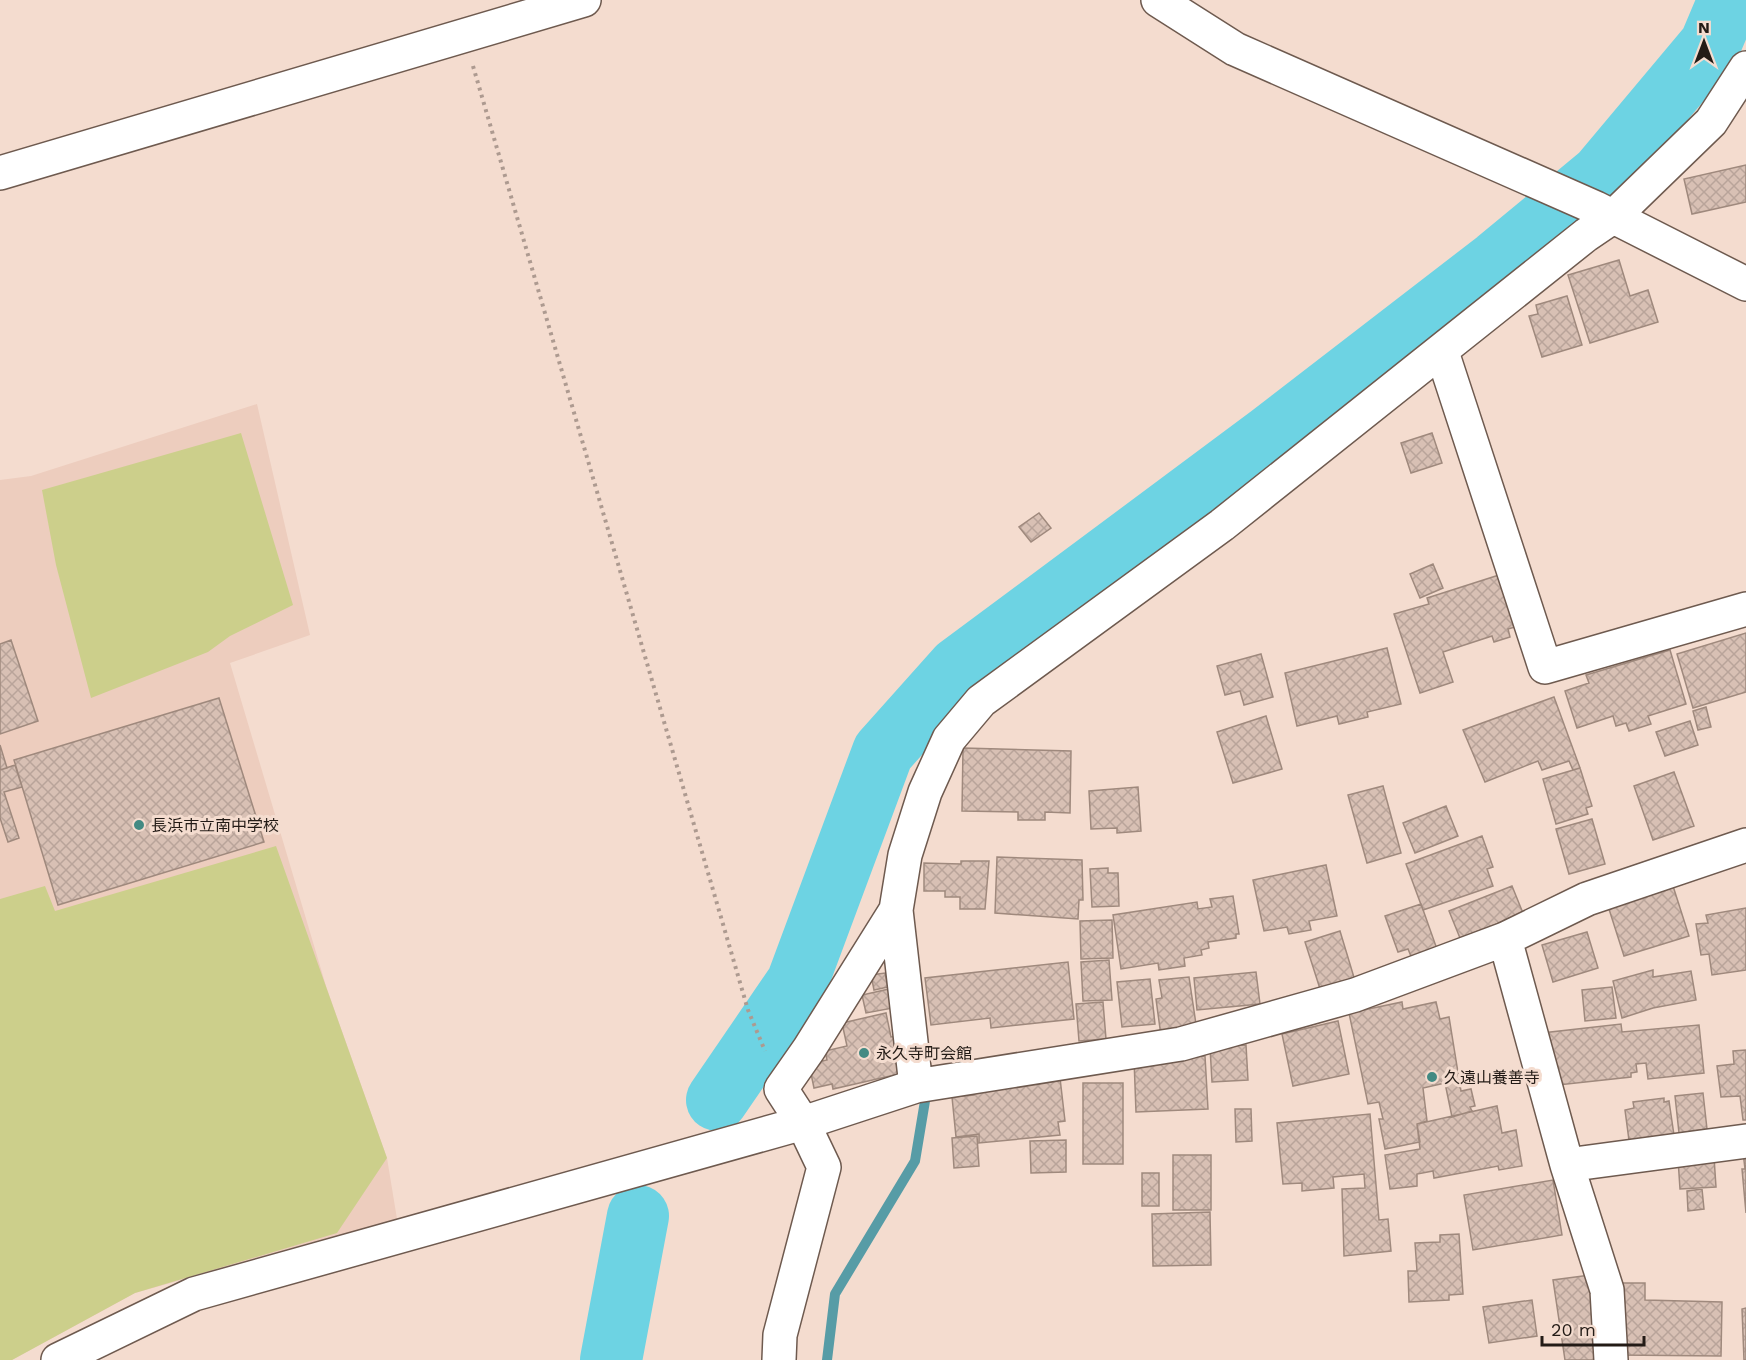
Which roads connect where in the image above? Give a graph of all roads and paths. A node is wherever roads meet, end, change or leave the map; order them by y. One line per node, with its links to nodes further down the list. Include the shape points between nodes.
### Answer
1 (584, 0): 3 (street)
2 (1158, 0): 6 (street, via 1235,49)
3 (465, 37): 5 (street); 13 (path)
4 (1746, 68): 6 (street, via 1712,122)
5 (0, 174)
6 (1605, 212): 7 (street); 8 (street, via 1586,235)
7 (1746, 284)
8 (1442, 352): 9 (street, via 1545,667); 11 (street, via 1222,525 981,701 949,740 925,792 905,855)
9 (1746, 609)
10 (1746, 845): 12 (street, via 1587,899)
11 (896, 910): 14 (street); 15 (street, via 781,1089)
12 (1505, 939): 14 (street, via 1355,995 1180,1044); 17 (street)
13 (748, 1010)
14 (915, 1086): 15 (street)
15 (803, 1123): 18 (street, via 194,1294); 19 (street, via 824,1167 780,1335)
16 (1746, 1141): 17 (street)
17 (1567, 1165): 20 (street, via 1607,1290)
18 (79, 1355)
19 (779, 1360)
20 (1611, 1360)

